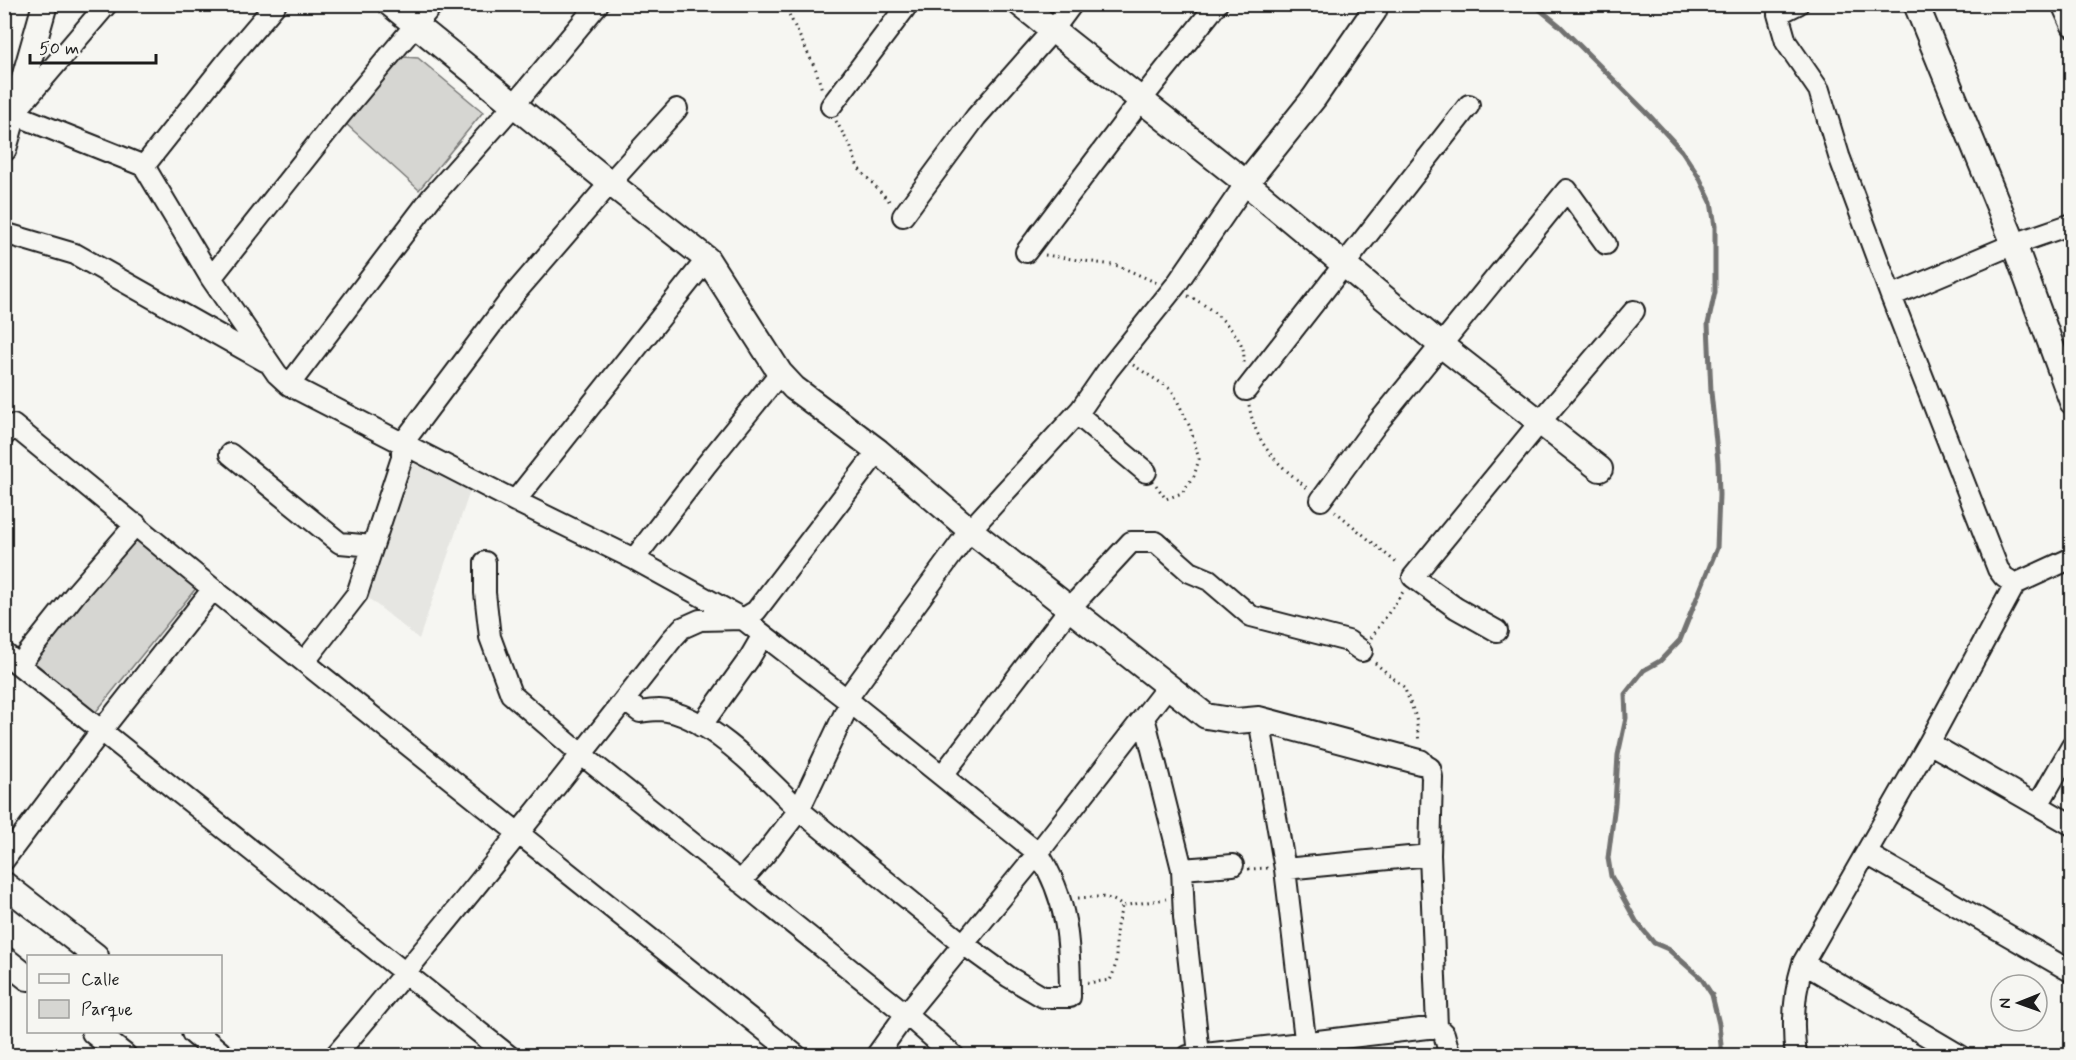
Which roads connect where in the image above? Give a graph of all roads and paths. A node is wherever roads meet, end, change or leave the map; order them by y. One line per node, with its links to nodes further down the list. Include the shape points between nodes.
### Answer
1 (45, 4): 23 (street)
2 (107, 4): 23 (street)
3 (276, 4): 25 (street)
4 (390, 4): 15 (street)
5 (433, 4): 15 (street)
6 (598, 4): 19 (street)
7 (908, 4): 21 (street)
8 (1020, 4): 17 (street)
9 (1072, 4): 17 (street)
10 (1217, 4): 18 (street)
11 (1798, 4): 37 (street, via 1778,14 1786,42 1819,90)
12 (1916, 4): 32 (street)
13 (2062, 4): 16 (street)
14 (1371, 7): 27 (street, via 1314,98)
15 (416, 25): 19 (street); 36 (street)
16 (2072, 26)
17 (1052, 31): 18 (street); 28 (street, via 976,117)
18 (1142, 100): 27 (street); 33 (street)
19 (514, 105): 26 (street); 43 (street, via 431,198)
20 (1469, 105): 35 (street)
21 (831, 106)
22 (677, 109): 26 (street)
23 (9, 112): 24 (street); 25 (street)
24 (4, 149)
25 (144, 166): 36 (street)
26 (610, 183): 34 (street); 49 (street, via 516,292)
27 (1246, 183): 35 (street); 40 (street, via 1176,285)
28 (903, 216)
29 (2072, 224): 32 (street)
30 (4, 233): 41 (street, via 75,254)
31 (1606, 244): 39 (street, via 1567,190)
32 (2014, 244): 37 (street); 45 (street)
33 (1026, 252)
34 (707, 259): 42 (street); 56 (street)
35 (1345, 265): 39 (street); 44 (street)
36 (211, 278): 41 (street)
37 (1891, 296): 64 (street, via 1998,569)
38 (1634, 311): 47 (street)
39 (1440, 345): 47 (street); 55 (street)
40 (1118, 358): 46 (street); 54 (path, via 1172,390 1190,426 1199,459 1194,476 1182,493)
41 (270, 364): 43 (street)
42 (780, 373): 50 (street, via 794,388); 61 (street)
43 (289, 385): 49 (street)
44 (1246, 390)
45 (2072, 402)
46 (1077, 414): 53 (street); 58 (street)
47 (1540, 422): 52 (street); 63 (street)
48 (4, 436): 57 (street, via 13,424)
49 (402, 444): 56 (street); 59 (street, via 402,458)
50 (878, 451): 58 (street); 67 (street, via 756,611)
51 (230, 454): 59 (street, via 340,543)
52 (1599, 469)
53 (1146, 472)
54 (1166, 499)
55 (1322, 500)
56 (514, 501): 61 (street)
57 (136, 524): 65 (street); 71 (street)
58 (970, 530): 66 (street); 75 (street, via 851,693)
59 (373, 546): 72 (street, via 357,594)
60 (2072, 558): 64 (street)
61 (634, 559): 67 (street)
62 (485, 561): 82 (street, via 490,637 511,694)
63 (1413, 577): 68 (street); 70 (path)
64 (2015, 584): 80 (street)
65 (213, 589): 72 (street); 79 (street)
66 (1070, 609): 70 (street, via 1131,542 1156,542 1190,572 1209,580 1251,615 1348,641); 73 (street); 84 (street)
67 (743, 619): 69 (street); 74 (street, via 700,620 682,628)
68 (1497, 631)
69 (763, 635): 75 (street); 78 (street)
70 (1362, 651): 83 (path, via 1404,687 1416,717)
71 (12, 659): 79 (street)
72 (305, 661): 88 (street)
73 (1168, 686): 76 (street); 77 (street, via 1206,716 1237,721)
74 (624, 700): 78 (street, via 640,712 660,710); 82 (street)
75 (850, 702): 84 (street); 86 (street)
76 (1144, 717): 89 (street); 94 (street)
77 (1258, 719): 83 (street); 95 (street)
78 (701, 726): 86 (street, via 744,755)
79 (101, 731): 92 (street); 106 (street)
80 (1929, 743): 85 (street); 90 (street)
81 (2072, 746): 85 (street)
82 (582, 755): 88 (street); 96 (street)
83 (1420, 762): 91 (street, via 1430,768 1432,777)
84 (942, 776): 89 (street)
85 (2038, 805): 87 (street)
86 (799, 810): 96 (street); 101 (street)
87 (2072, 825)
88 (519, 833): 106 (street); 119 (street)
89 (1038, 853): 99 (street); 101 (street)
90 (1867, 854): 104 (street); 105 (street)
91 (1430, 855): 95 (street); 110 (street)
92 (4, 860)
93 (1233, 865): 94 (street); 95 (path, via 1241,869)
94 (1182, 869): 98 (street)
95 (1285, 869): 113 (street)
96 (740, 882): 109 (street)
97 (4, 884): 102 (street)
98 (1184, 897): 100 (path); 114 (street)
99 (1061, 899): 100 (path, via 1104,897 1115,899); 108 (street, via 1070,950)
100 (1122, 906): 108 (path, via 1110,980)
101 (962, 943): 108 (street, via 1043,997 1070,997); 109 (street)
102 (93, 955)
103 (4, 959): 107 (street)
104 (1803, 963): 123 (street, via 1793,1035); 124 (street)
105 (2072, 972)
106 (405, 973): 117 (street); 118 (street)
107 (27, 977)
108 (1070, 985)
109 (906, 1014): 120 (street); 121 (street)
110 (1437, 1027): 113 (street); 122 (street, via 1444,1034)
111 (95, 1033): 115 (street)
112 (195, 1033): 116 (street)
113 (1305, 1049): 114 (street)
114 (1194, 1055)
115 (124, 1056)
116 (222, 1056)
117 (335, 1056)
118 (509, 1056)
119 (797, 1056)
120 (876, 1056)
121 (954, 1056)
122 (1450, 1056)
123 (1796, 1056)
124 (1961, 1056)

